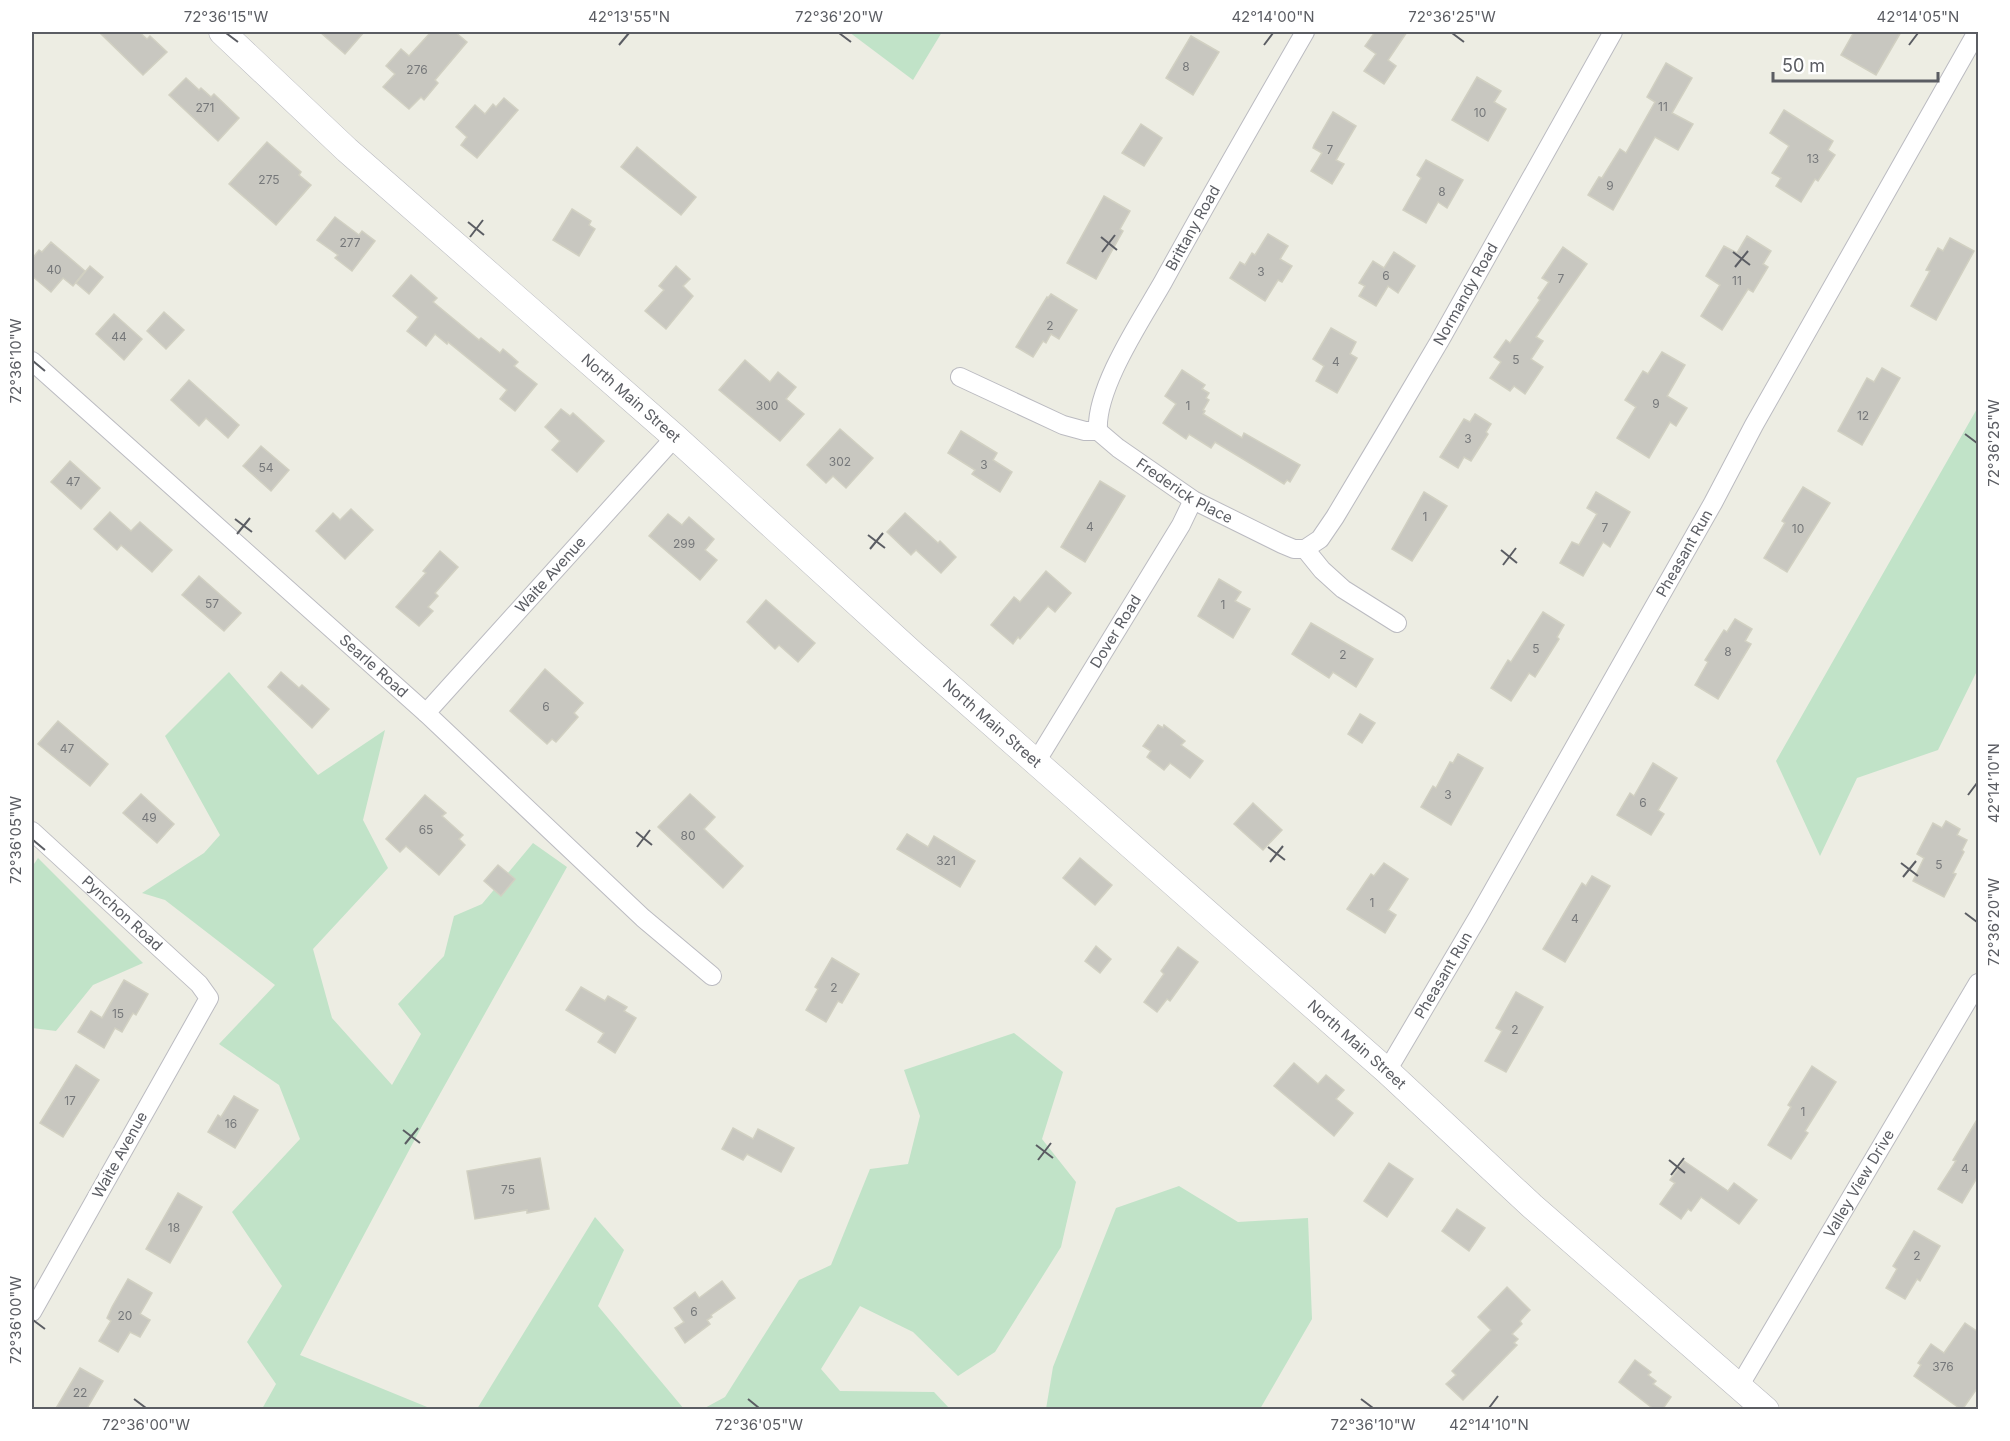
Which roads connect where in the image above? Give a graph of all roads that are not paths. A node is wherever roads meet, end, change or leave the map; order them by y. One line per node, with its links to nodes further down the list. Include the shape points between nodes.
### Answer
1 (222, 32): 8 (street, North Main Street, via 347,150)
2 (1305, 32): 7 (street, Brittany Road, via 1118,364 1097,420)
3 (1613, 32): 10 (street, Normandy Road, via 1397,414 1335,517 1320,539)
4 (1977, 32): 18 (street, Pheasant Run, via 1478,917)
5 (32, 361): 12 (street, Searle Road)
6 (960, 377): 7 (street, via 1063,425)
7 (1098, 431): 9 (street, Frederick Place)
8 (675, 437): 12 (street, Waite Avenue); 13 (street, North Main Street)
9 (1193, 500): 10 (street, Frederick Place, via 1282,544); 13 (street, Dover Road)
10 (1305, 549): 11 (street, via 1343,589)
11 (1397, 623)
12 (426, 714): 15 (street, Searle Road, via 643,918)
13 (1036, 762): 18 (street, North Main Street)
14 (32, 831): 17 (street, Pynchon Road, via 199,984)
15 (712, 976)
16 (1978, 983): 20 (street, Valley View Drive)
17 (209, 998): 19 (street, Waite Avenue)
18 (1387, 1071): 20 (street, North Main Street, via 1532,1206)
19 (32, 1312)
20 (1740, 1386): 21 (street, North Main Street)
21 (1766, 1410)

